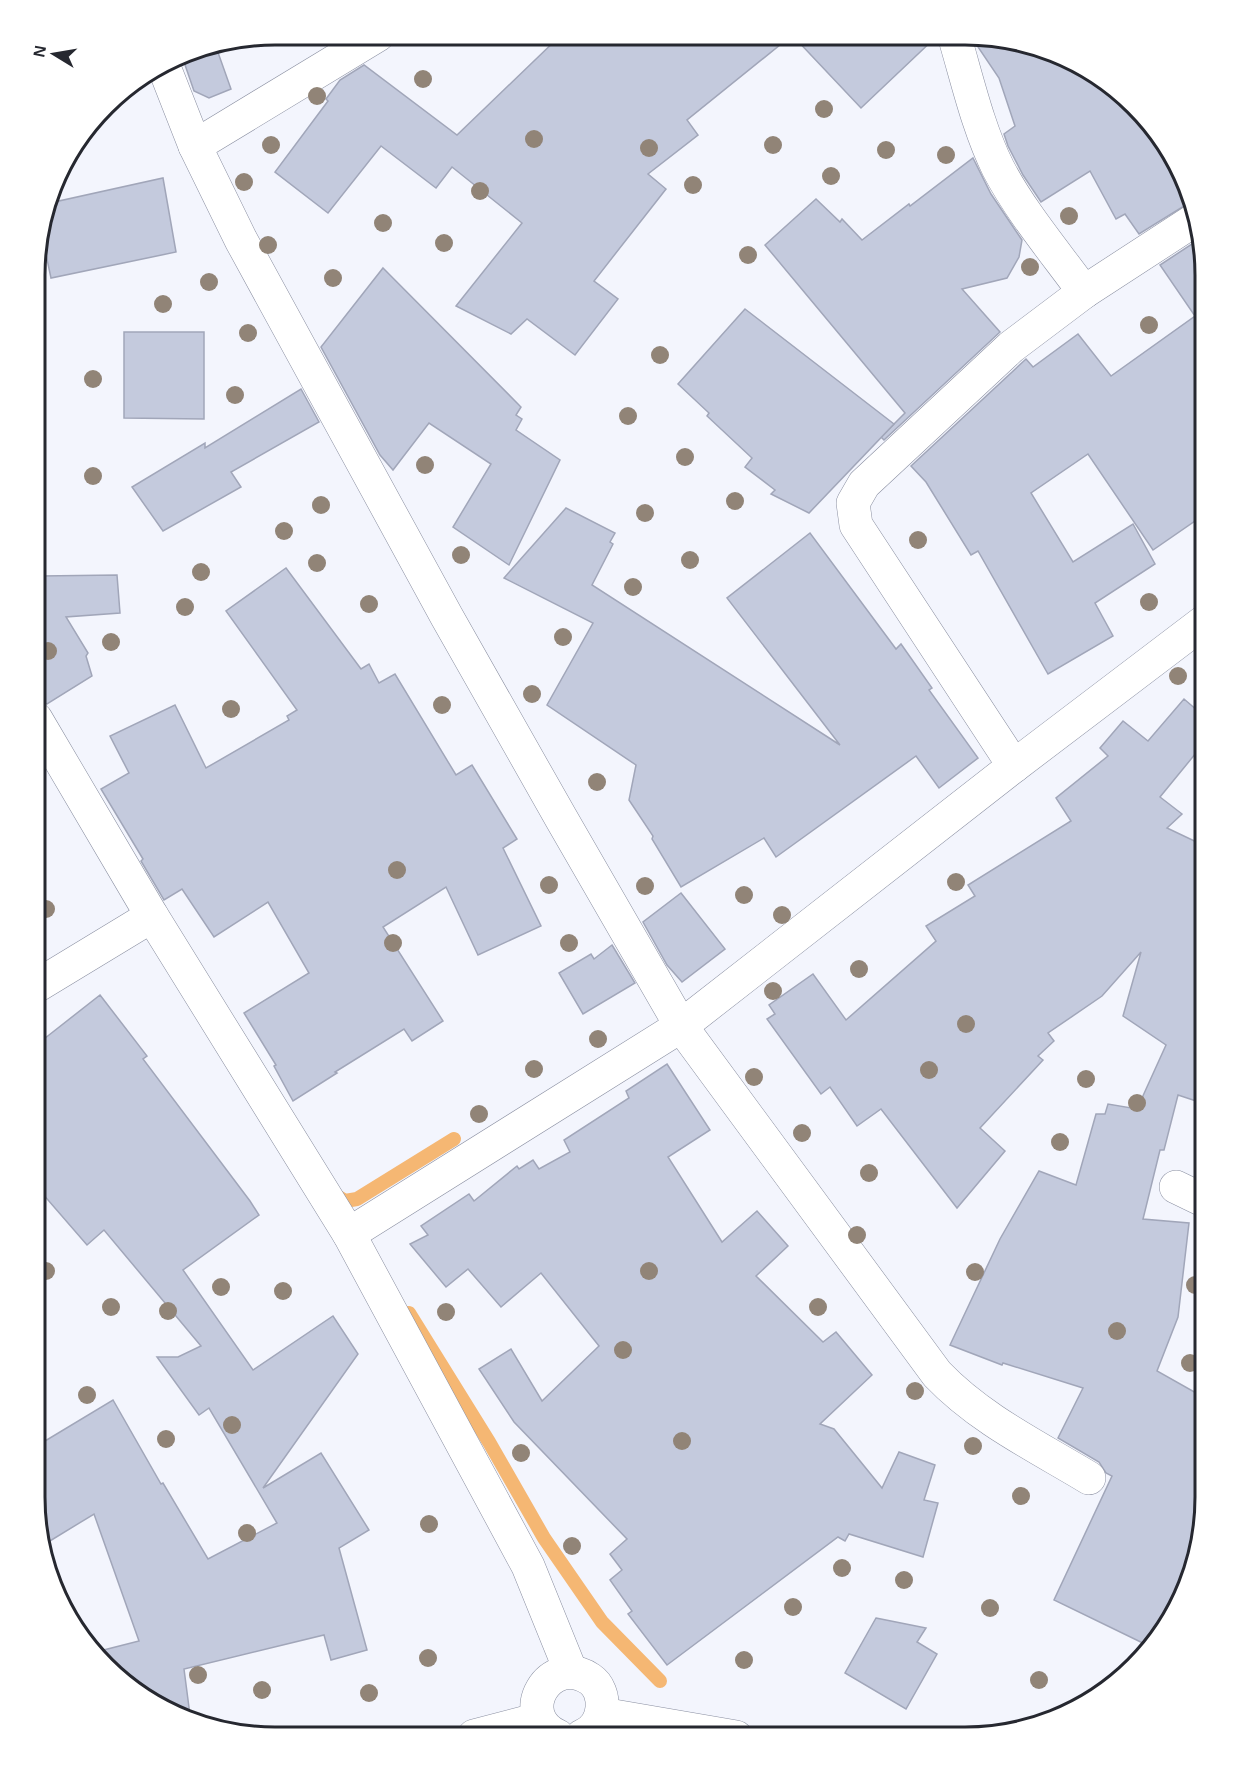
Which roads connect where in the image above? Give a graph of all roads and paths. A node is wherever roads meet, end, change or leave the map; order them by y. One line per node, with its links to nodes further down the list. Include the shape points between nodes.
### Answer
1 (362, 45): 4 (street)
2 (957, 45): 6 (street, via 998,167)
3 (166, 73): 4 (street)
4 (195, 146): 12 (street, via 241,240 447,617)
5 (1189, 223): 6 (street)
6 (1084, 292): 9 (street, via 1011,347 864,484 853,503 856,525)
7 (1195, 629): 9 (street)
8 (45, 734): 10 (street)
9 (1014, 766): 12 (street)
10 (152, 916): 11 (street); 15 (street)
11 (45, 981)
12 (681, 1026): 15 (street); 16 (street, via 937,1374 977,1411)
13 (1176, 1187): 14 (street)
14 (1195, 1196)
15 (349, 1234): 17 (street, via 528,1566)
16 (1089, 1478)
17 (571, 1672): 18 (street, via 592,1681 600,1690 603,1702); 19 (street, via 559,1674 542,1688 536,1708)
18 (592, 1725): 20 (street)
19 (547, 1727)
20 (616, 1727)

